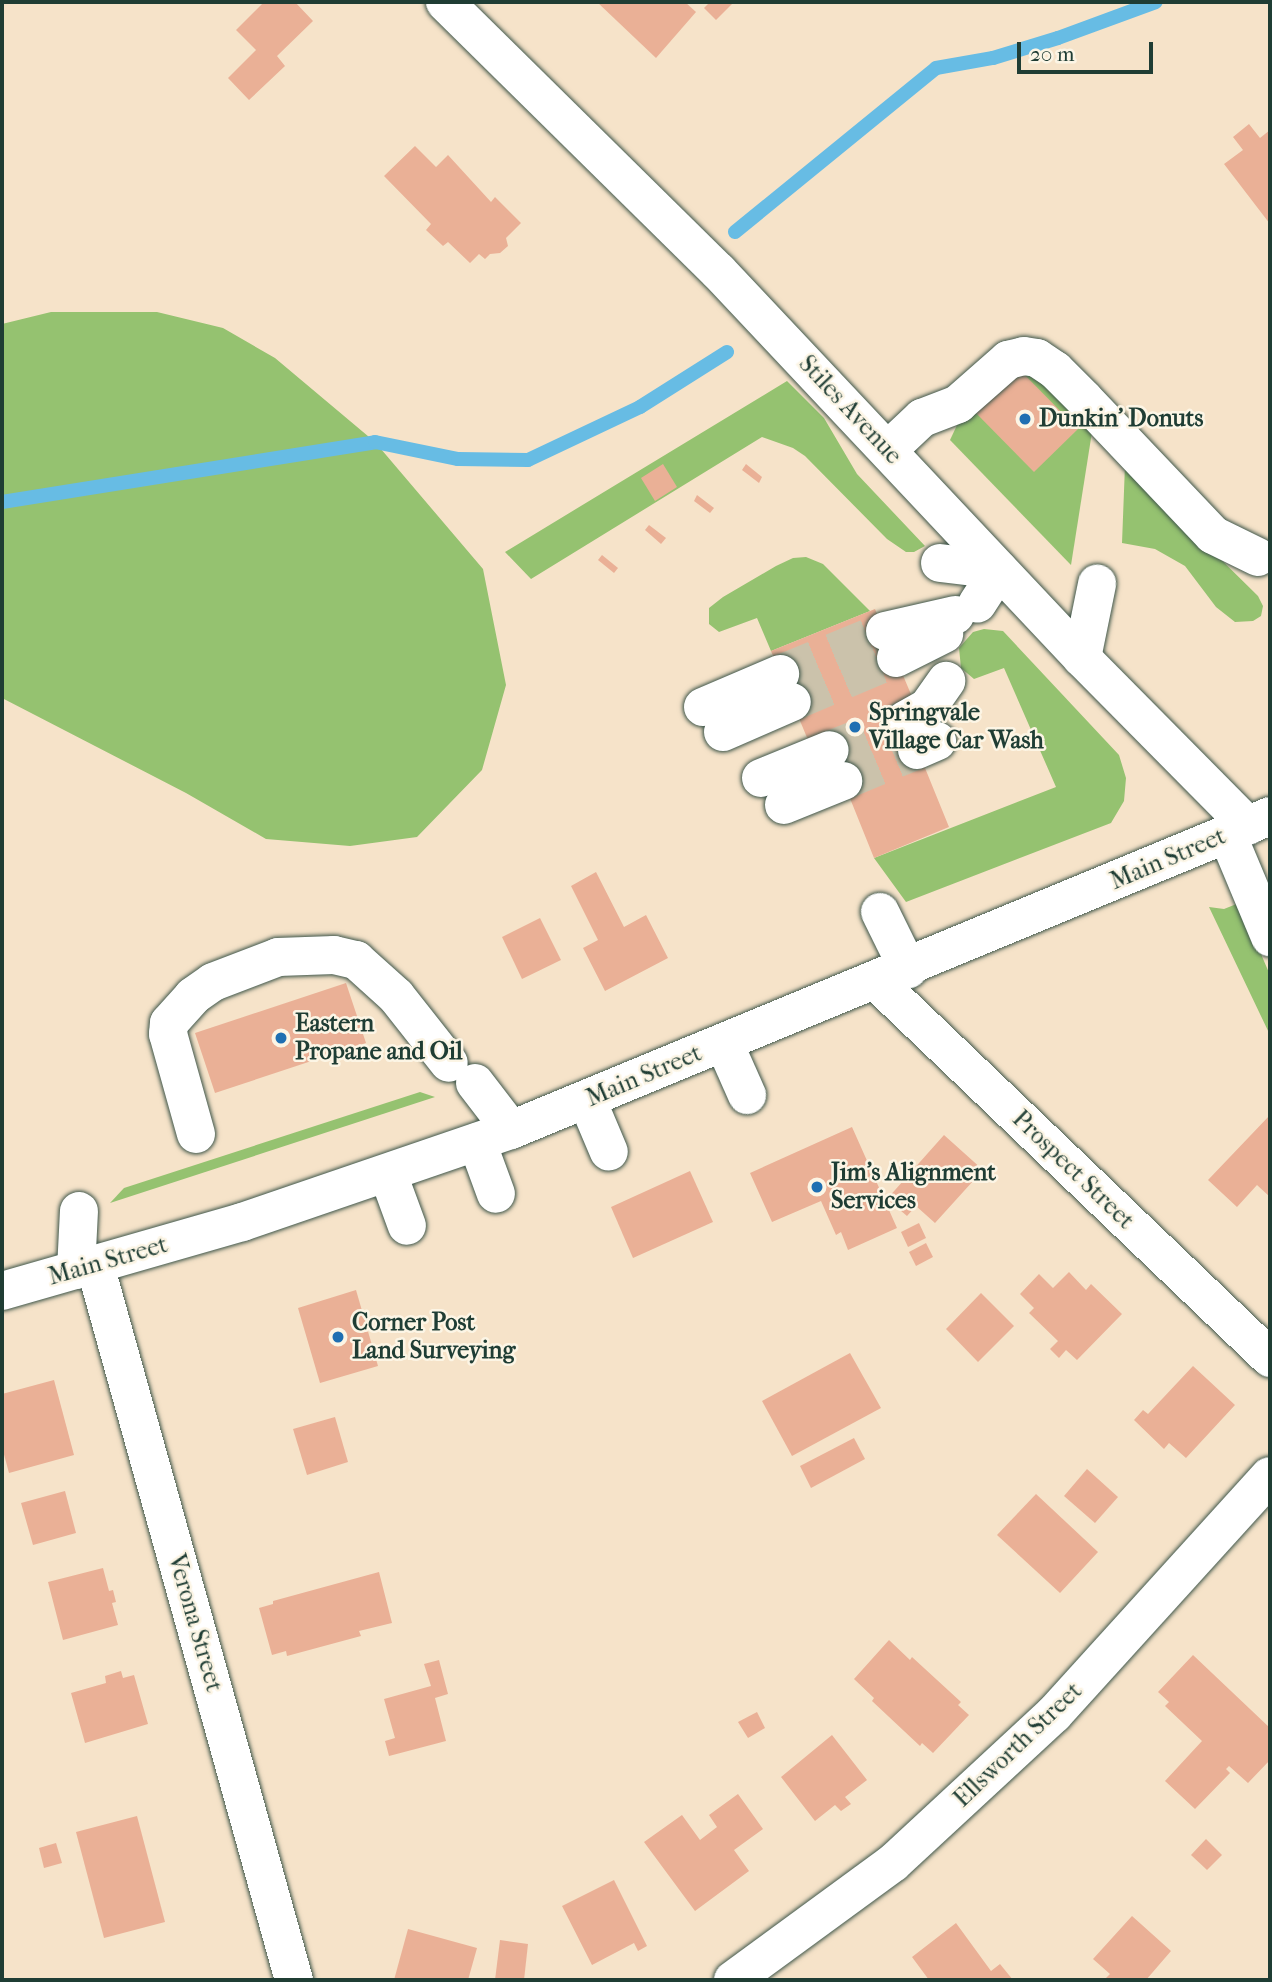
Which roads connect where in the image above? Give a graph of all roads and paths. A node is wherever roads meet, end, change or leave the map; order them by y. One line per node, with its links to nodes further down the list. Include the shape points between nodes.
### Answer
1 (444, 2): 2 (street, Stiles Avenue, via 718,271)
2 (888, 450): 3 (street, via 922,418 958,404 1007,360 1037,358 1111,426 1213,535); 5 (street, Stiles Avenue)
3 (1258, 557)
4 (940, 564): 5 (street)
5 (999, 570): 7 (street, via 959,618); 8 (street, Stiles Avenue)
6 (1097, 584): 8 (street)
7 (891, 644)
8 (1082, 658): 15 (street, Stiles Avenue)
9 (946, 681): 12 (street, via 928,707)
10 (786, 688): 11 (street)
11 (713, 720)
12 (920, 737)
13 (836, 766): 14 (street)
14 (773, 791)
15 (1249, 825): 17 (street); 18 (street, Main Street)
16 (880, 912): 18 (street)
17 (1270, 937)
18 (892, 975): 19 (street, Main Street); 31 (street, Prospect Street)
19 (724, 1043): 20 (street); 21 (street, Main Street)
20 (747, 1095)
21 (587, 1100): 23 (street, Main Street); 24 (street)
22 (196, 1134): 23 (street, via 168,1034 169,1023 193,996 214,982 278,957 334,955 356,960 396,996 462,1073)
23 (494, 1136): 25 (street, Main Street); 26 (street)
24 (609, 1152)
25 (388, 1174): 28 (street); 29 (street, Main Street)
26 (496, 1194)
27 (79, 1211): 29 (street, Verona Street)
28 (407, 1226)
29 (86, 1268): 30 (street, Main Street); 33 (street, Verona Street, via 154,1431)
30 (2, 1291)
31 (1270, 1357)
32 (1270, 1476): 34 (street, Ellsworth Street, via 1054,1714 893,1863)
33 (294, 1980)
34 (733, 1980)

